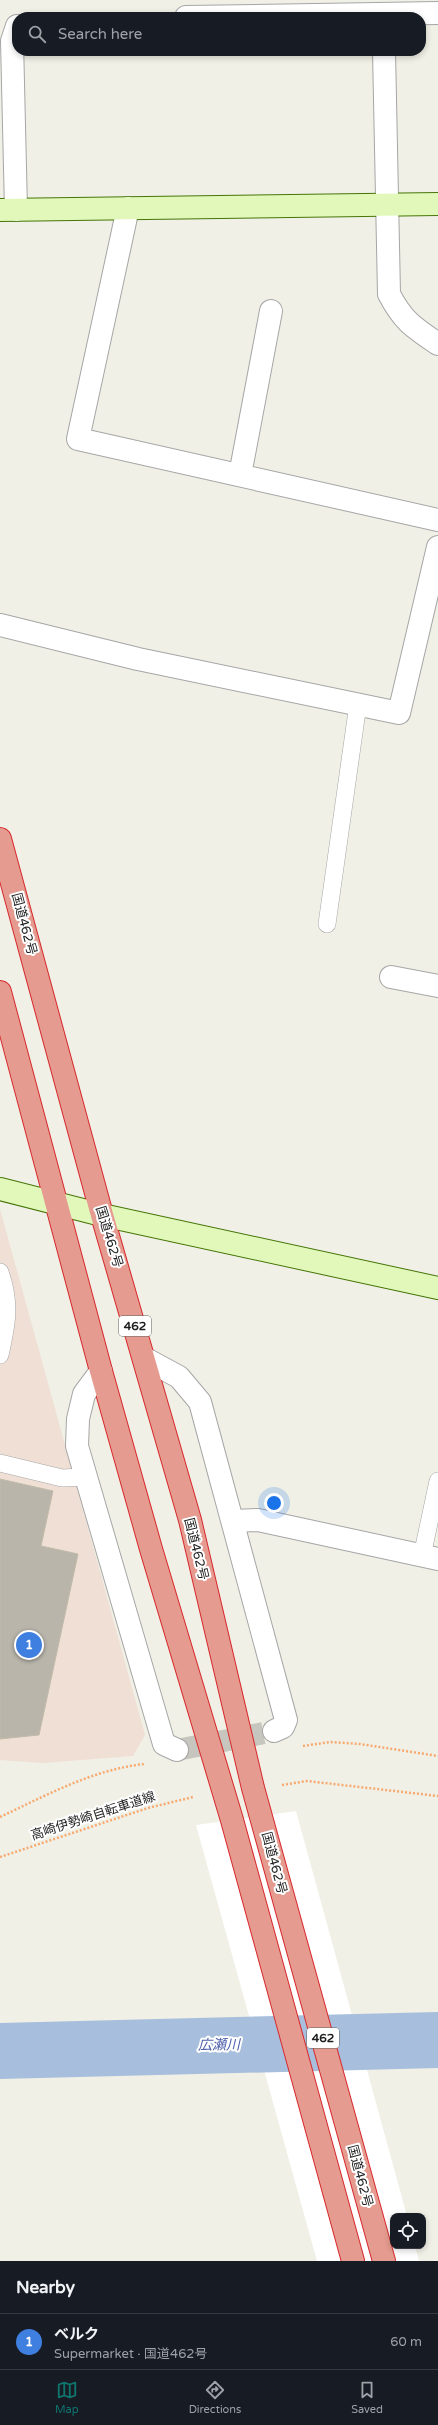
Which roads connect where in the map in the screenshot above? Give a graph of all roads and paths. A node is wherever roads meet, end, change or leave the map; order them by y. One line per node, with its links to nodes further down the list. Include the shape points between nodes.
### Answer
1 (438, 13): 2 (street)
2 (426, 14)
3 (12, 40): 8 (street)
4 (384, 56): 6 (street)
5 (438, 204): 6 (street)
6 (387, 206): 7 (street); 10 (street, via 389,294 408,323)
7 (128, 208): 8 (street); 11 (street, via 78,438)
8 (8, 210)
9 (271, 311): 11 (street)
10 (438, 344)
11 (240, 475): 12 (street)
12 (438, 520)
13 (438, 547): 15 (street, via 398,712)
14 (0, 625): 15 (street, via 138,659)
15 (358, 704): 17 (lane)
16 (0, 839): 23 (highway, 国道462号 / 462)
17 (327, 924)
18 (391, 977): 19 (street)
19 (438, 986)
20 (0, 992): 22 (highway, 462)
21 (0, 1189): 22 (street)
22 (56, 1202): 23 (street); 28 (highway, 462)
23 (102, 1215): 25 (street); 27 (highway, 国道462号 / 462)
24 (0, 1272): 26 (lane, via 8,1307)
25 (438, 1288)
26 (0, 1355)
27 (144, 1358): 32 (street, via 179,1377 200,1402); 45 (highway, 国道462号 / 462, via 190,1520 262,1816)
28 (101, 1371): 30 (street, via 84,1394 78,1418 77,1446); 44 (highway, 462, via 150,1549 232,1820)
29 (0, 1463): 30 (lane, via 62,1478)
30 (86, 1477): 36 (street, via 164,1744)
31 (438, 1481): 33 (lane)
32 (234, 1521): 33 (street, via 258,1520); 34 (street, via 286,1720 283,1727)
33 (430, 1558)
34 (274, 1731)
35 (297, 1747): 37 (path, via 330,1742)
36 (177, 1750)
37 (438, 1756)
38 (152, 1764): 42 (path, via 118,1769 81,1780)
39 (282, 1785): 40 (path, via 307,1781)
40 (438, 1796)
41 (193, 1797): 43 (path, 高崎伊勢崎自転車道線, via 148,1808)
42 (0, 1817)
43 (0, 1857)
44 (353, 2261)
45 (384, 2261)

